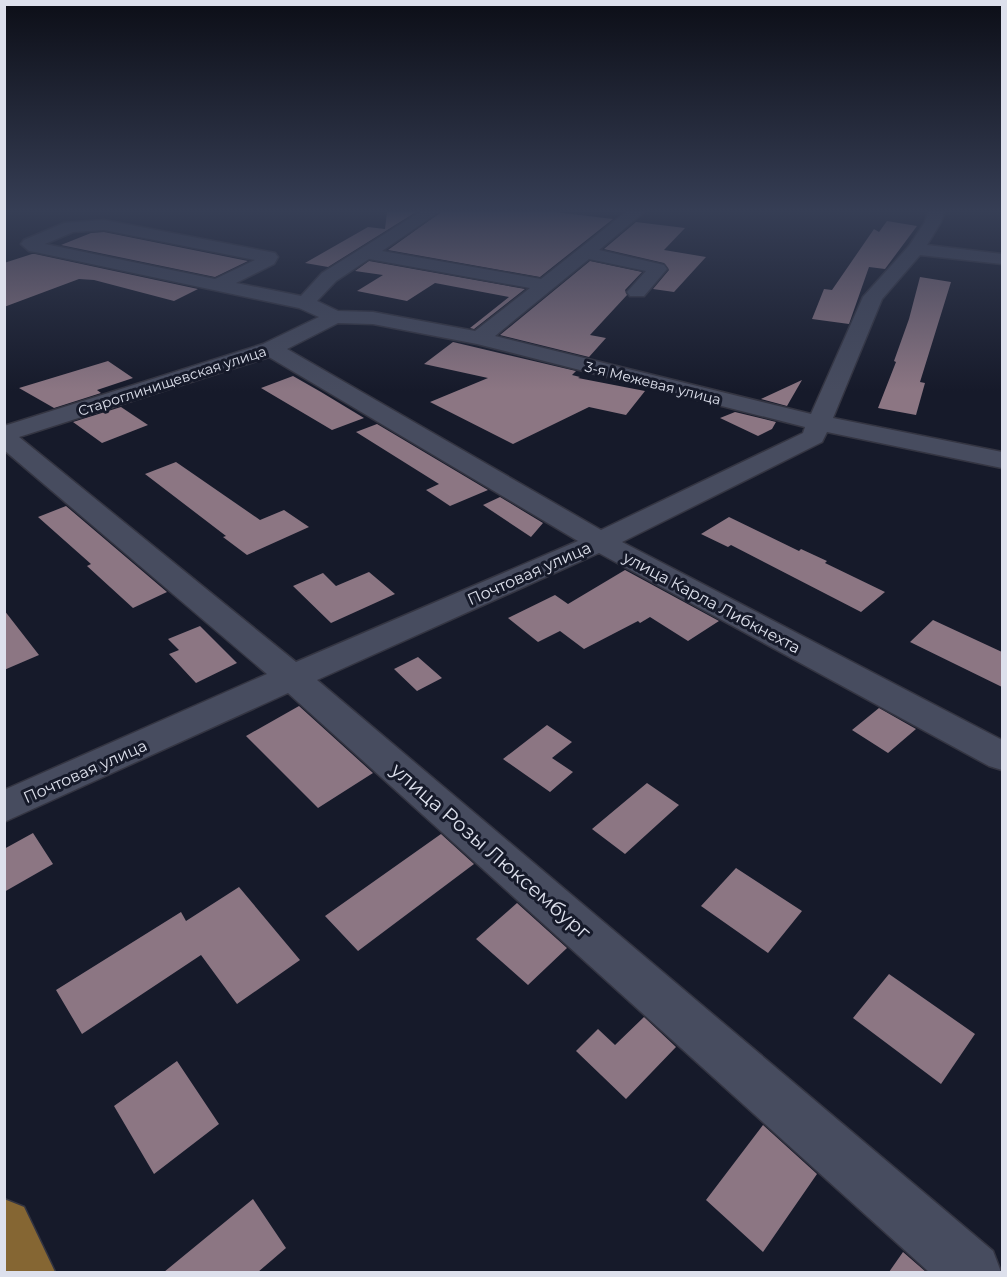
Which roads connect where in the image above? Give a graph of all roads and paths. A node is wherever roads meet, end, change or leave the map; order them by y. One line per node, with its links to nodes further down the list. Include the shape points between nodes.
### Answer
1 (149, 272): 9 (street)
2 (244, 272): 9 (street)
3 (337, 272): 11 (street)
4 (469, 272): 8 (street)
5 (562, 272): 8 (street)
6 (656, 272): 10 (street)
7 (896, 272): 15 (street, Почтовая улица, via 873,297)
8 (545, 285): 13 (street)
9 (215, 286): 11 (street)
10 (637, 292)
11 (305, 303): 12 (street, 3-я Межевая улица)
12 (334, 317): 13 (street, 3-я Межевая улица, via 373,318); 14 (street, Староглинищевская улица)
13 (478, 338): 15 (street, 3-я Межевая улица)
14 (271, 349): 16 (street, Староглинищевская улица); 18 (street, улица Карла Либкнехта)
15 (819, 423): 17 (street, 3-я Межевая улица); 18 (street, Почтовая улица, via 813,437)
16 (4, 435): 19 (street, улица Розы Люксембург)
17 (1002, 460)
18 (600, 542): 19 (street, Почтовая улица); 20 (street, улица Карла Либкнехта)
19 (292, 677): 21 (street, Почтовая улица); 24 (street, улица Розы Люксембург)
20 (1002, 756)
21 (4, 807)
22 (4, 1227): 23 (main road)
23 (26, 1272)
24 (972, 1272)

